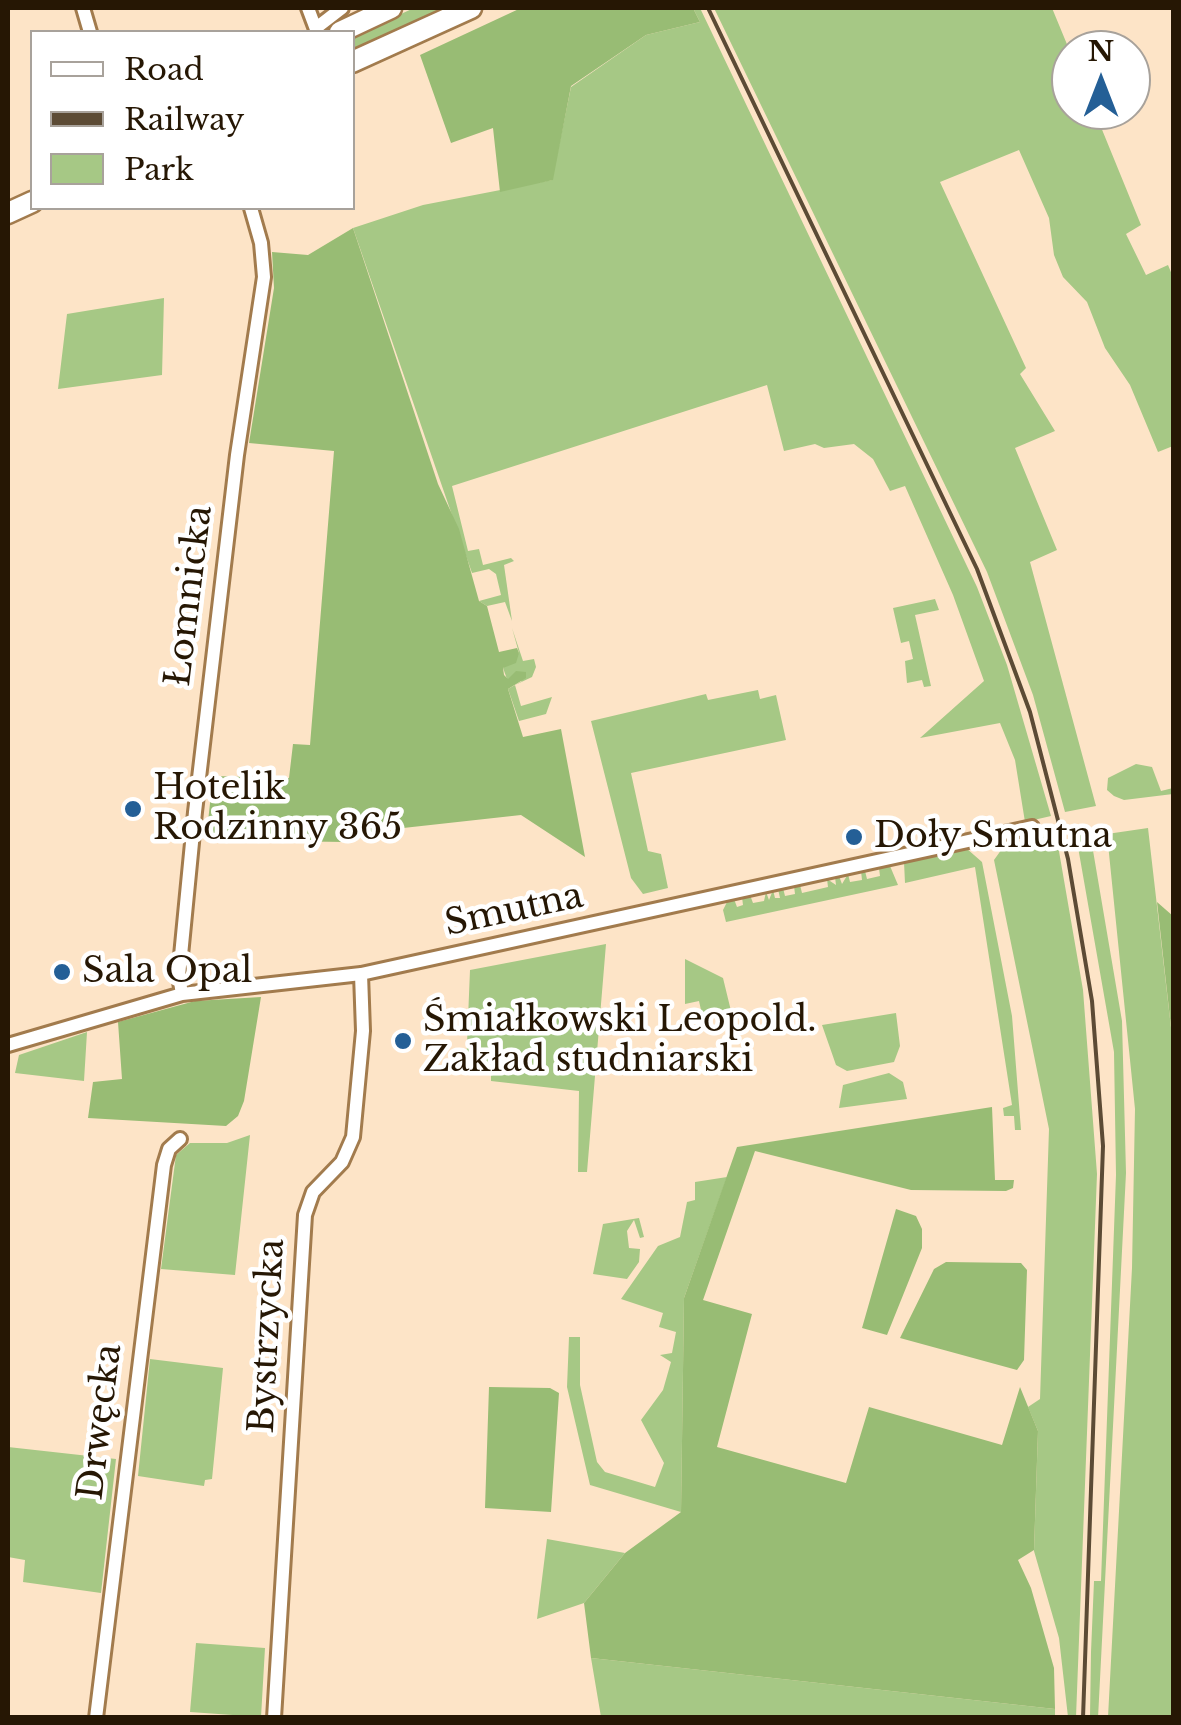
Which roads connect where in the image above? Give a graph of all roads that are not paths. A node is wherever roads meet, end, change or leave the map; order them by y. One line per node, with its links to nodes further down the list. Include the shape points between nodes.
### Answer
1 (308, 8): 5 (street)
2 (342, 8): 5 (street)
3 (390, 8): 6 (main road)
4 (471, 8): 7 (main road)
5 (316, 30)
6 (344, 30)
7 (355, 61)
8 (252, 210): 11 (street, Łomnicka, via 264,277 204,732)
9 (1032, 826): 10 (street, Smutna)
10 (361, 974): 11 (street, Smutna); 15 (street, Bystrzycka, via 364,1030 353,1137 342,1162 313,1192 305,1215)
11 (182, 994): 12 (street, Smutna)
12 (8, 1044)
13 (180, 1139): 14 (street, Drwęcka, via 168,1149 164,1166)
14 (96, 1718)
15 (274, 1718)

